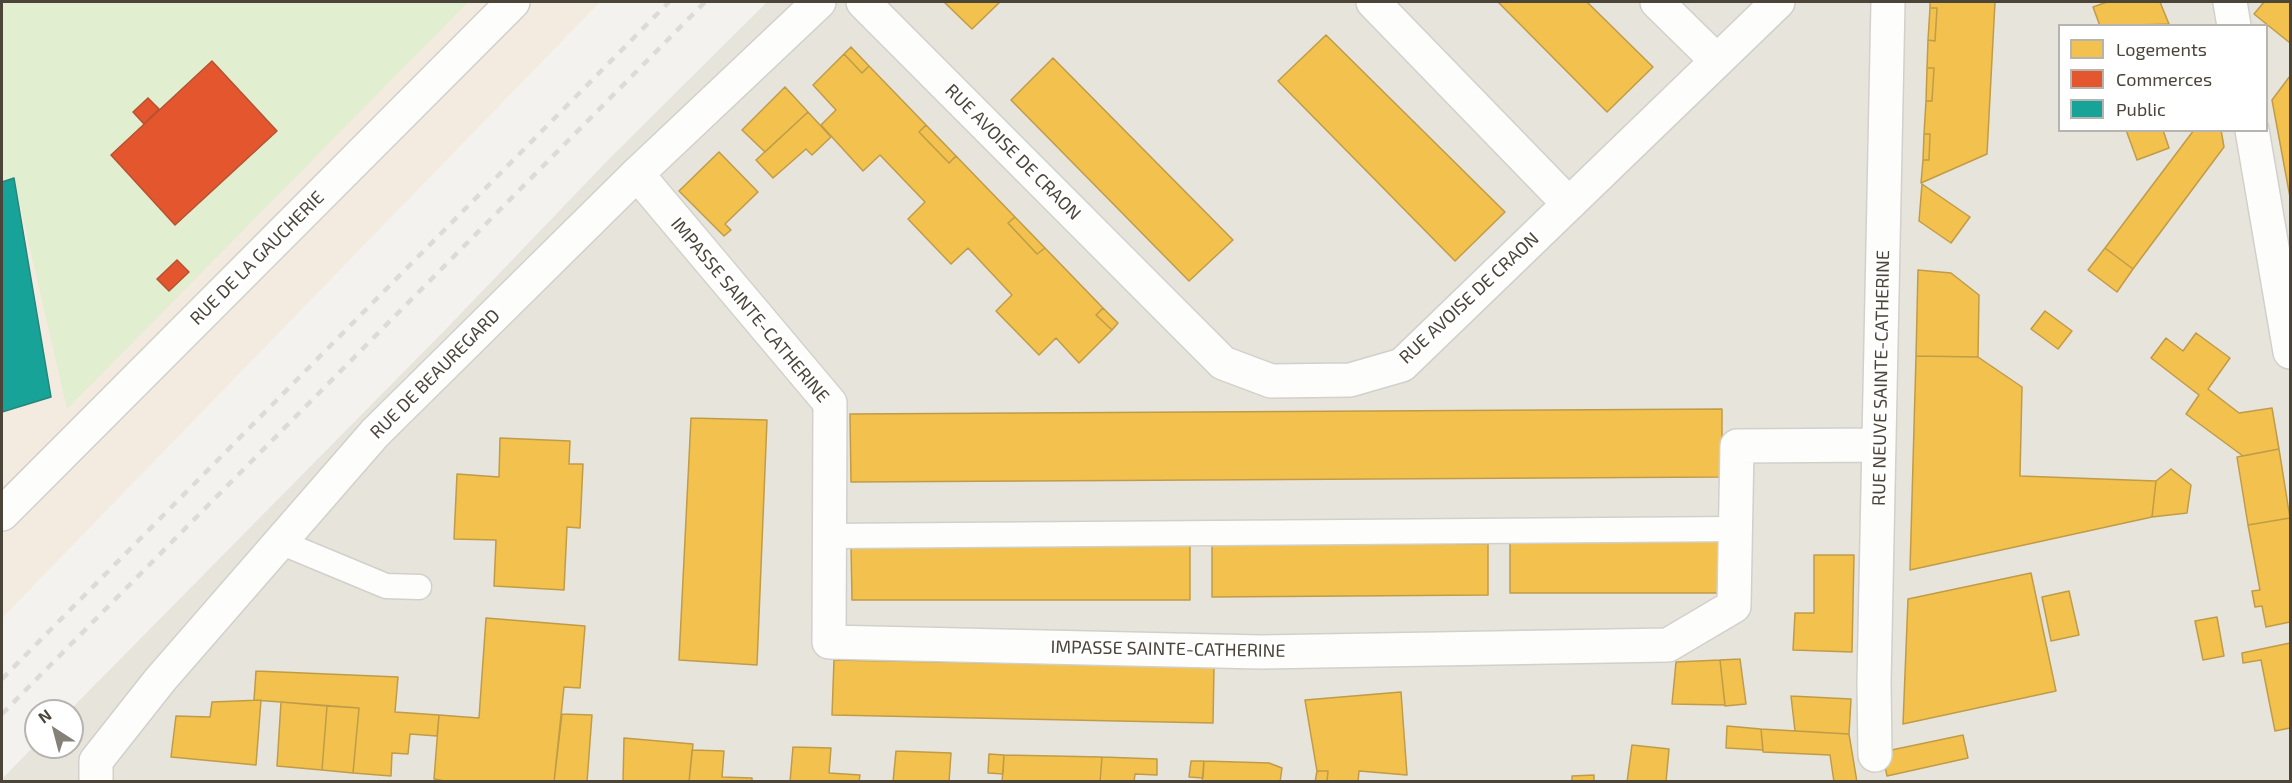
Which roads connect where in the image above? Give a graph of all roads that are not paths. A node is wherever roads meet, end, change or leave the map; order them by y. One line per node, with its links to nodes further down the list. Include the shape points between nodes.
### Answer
1 (513, 2): 16 (street, RUE DE LA GAUCHERIE)
2 (819, 2): 12 (street, RUE DE BEAUREGARD)
3 (863, 2): 13 (street, RUE AVOISE DE CRAON, via 1223,363 1271,381 1350,380 1402,365)
4 (1373, 2): 13 (street)
5 (1657, 2): 10 (street)
6 (1778, 2): 10 (street, RUE AVOISE DE CRAON)
7 (1888, 2): 15 (street, RUE NEUVE SAINTE-CATHERINE)
8 (2230, 2): 9 (street)
9 (2234, 24)
10 (1717, 61): 13 (street, RUE AVOISE DE CRAON)
11 (2252, 132): 14 (street)
12 (637, 174): 18 (street, IMPASSE SAINTE-CATHERINE, via 830,403); 19 (street, RUE DE BEAUREGARD, via 375,433)
13 (1569, 204)
14 (2290, 352)
15 (1880, 445): 17 (street, IMPASSE SAINTE-CATHERINE, via 1737,446); 21 (street, RUE NEUVE SAINTE-CATHERINE)
16 (2, 514)
17 (1736, 529): 18 (lane); 18 (street, IMPASSE SAINTE-CATHERINE, via 1734,606 1668,645 1261,652 829,642)
18 (829, 536)
19 (280, 542): 20 (lane, via 386,586); 22 (street, RUE DE BEAUREGARD, via 160,680 96,761)
20 (419, 587)
21 (1875, 755)
22 (96, 782)

